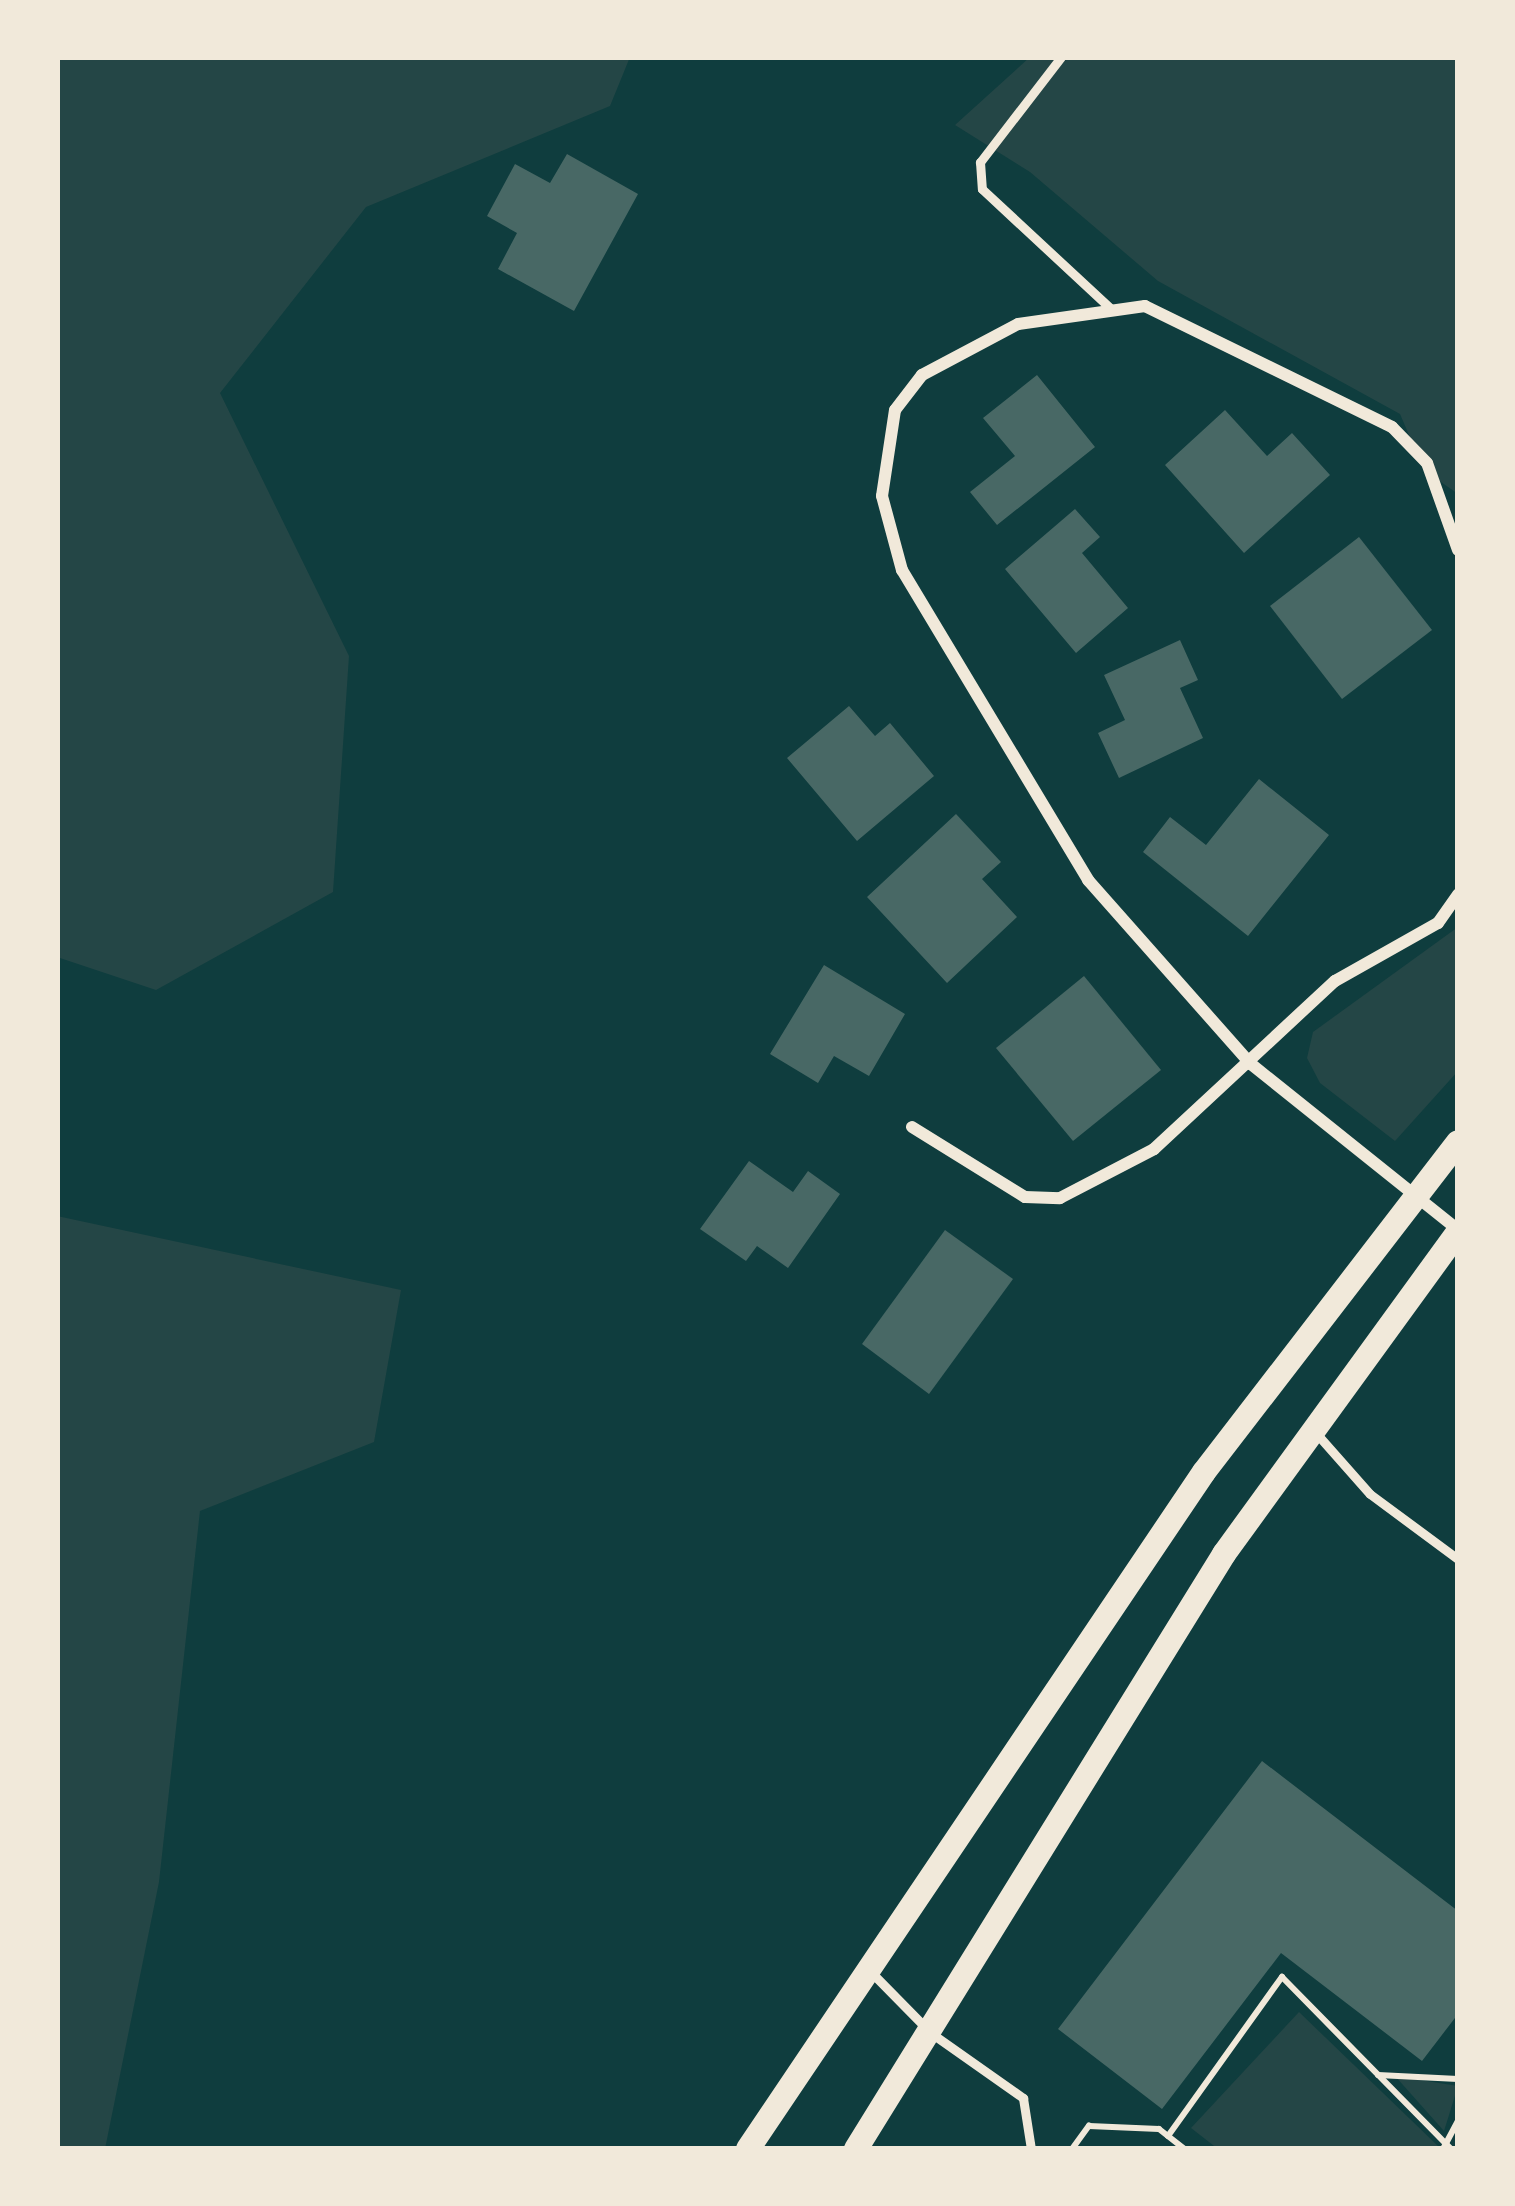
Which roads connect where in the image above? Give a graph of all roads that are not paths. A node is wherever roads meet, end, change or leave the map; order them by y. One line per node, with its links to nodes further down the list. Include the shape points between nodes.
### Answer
1 (1061, 57): 2 (lane, via 980,162 982,189)
2 (1112, 310): 3 (street, via 1145,306 1198,328 1392,427 1426,463); 5 (street, via 1018,324 922,375 895,410 882,496 902,570 1088,880)
3 (1458, 550)
4 (1458, 894): 5 (street, via 1438,923 1335,981)
5 (1251, 1064): 6 (street, via 1154,1149 1060,1198 1025,1197); 8 (street)
6 (912, 1127)
7 (1458, 1142): 8 (main road)
8 (1413, 1200): 9 (street); 12 (main road, via 1204,1472)
9 (1458, 1231): 10 (main road)
10 (1313, 1429): 11 (lane, via 1370,1493); 13 (main road)
11 (1458, 1559)
12 (865, 1966): 13 (lane); 14 (main road)
13 (931, 2033): 15 (main road); 16 (lane, via 1023,2098)
14 (748, 2149)
15 (856, 2149)
16 (1031, 2149)

